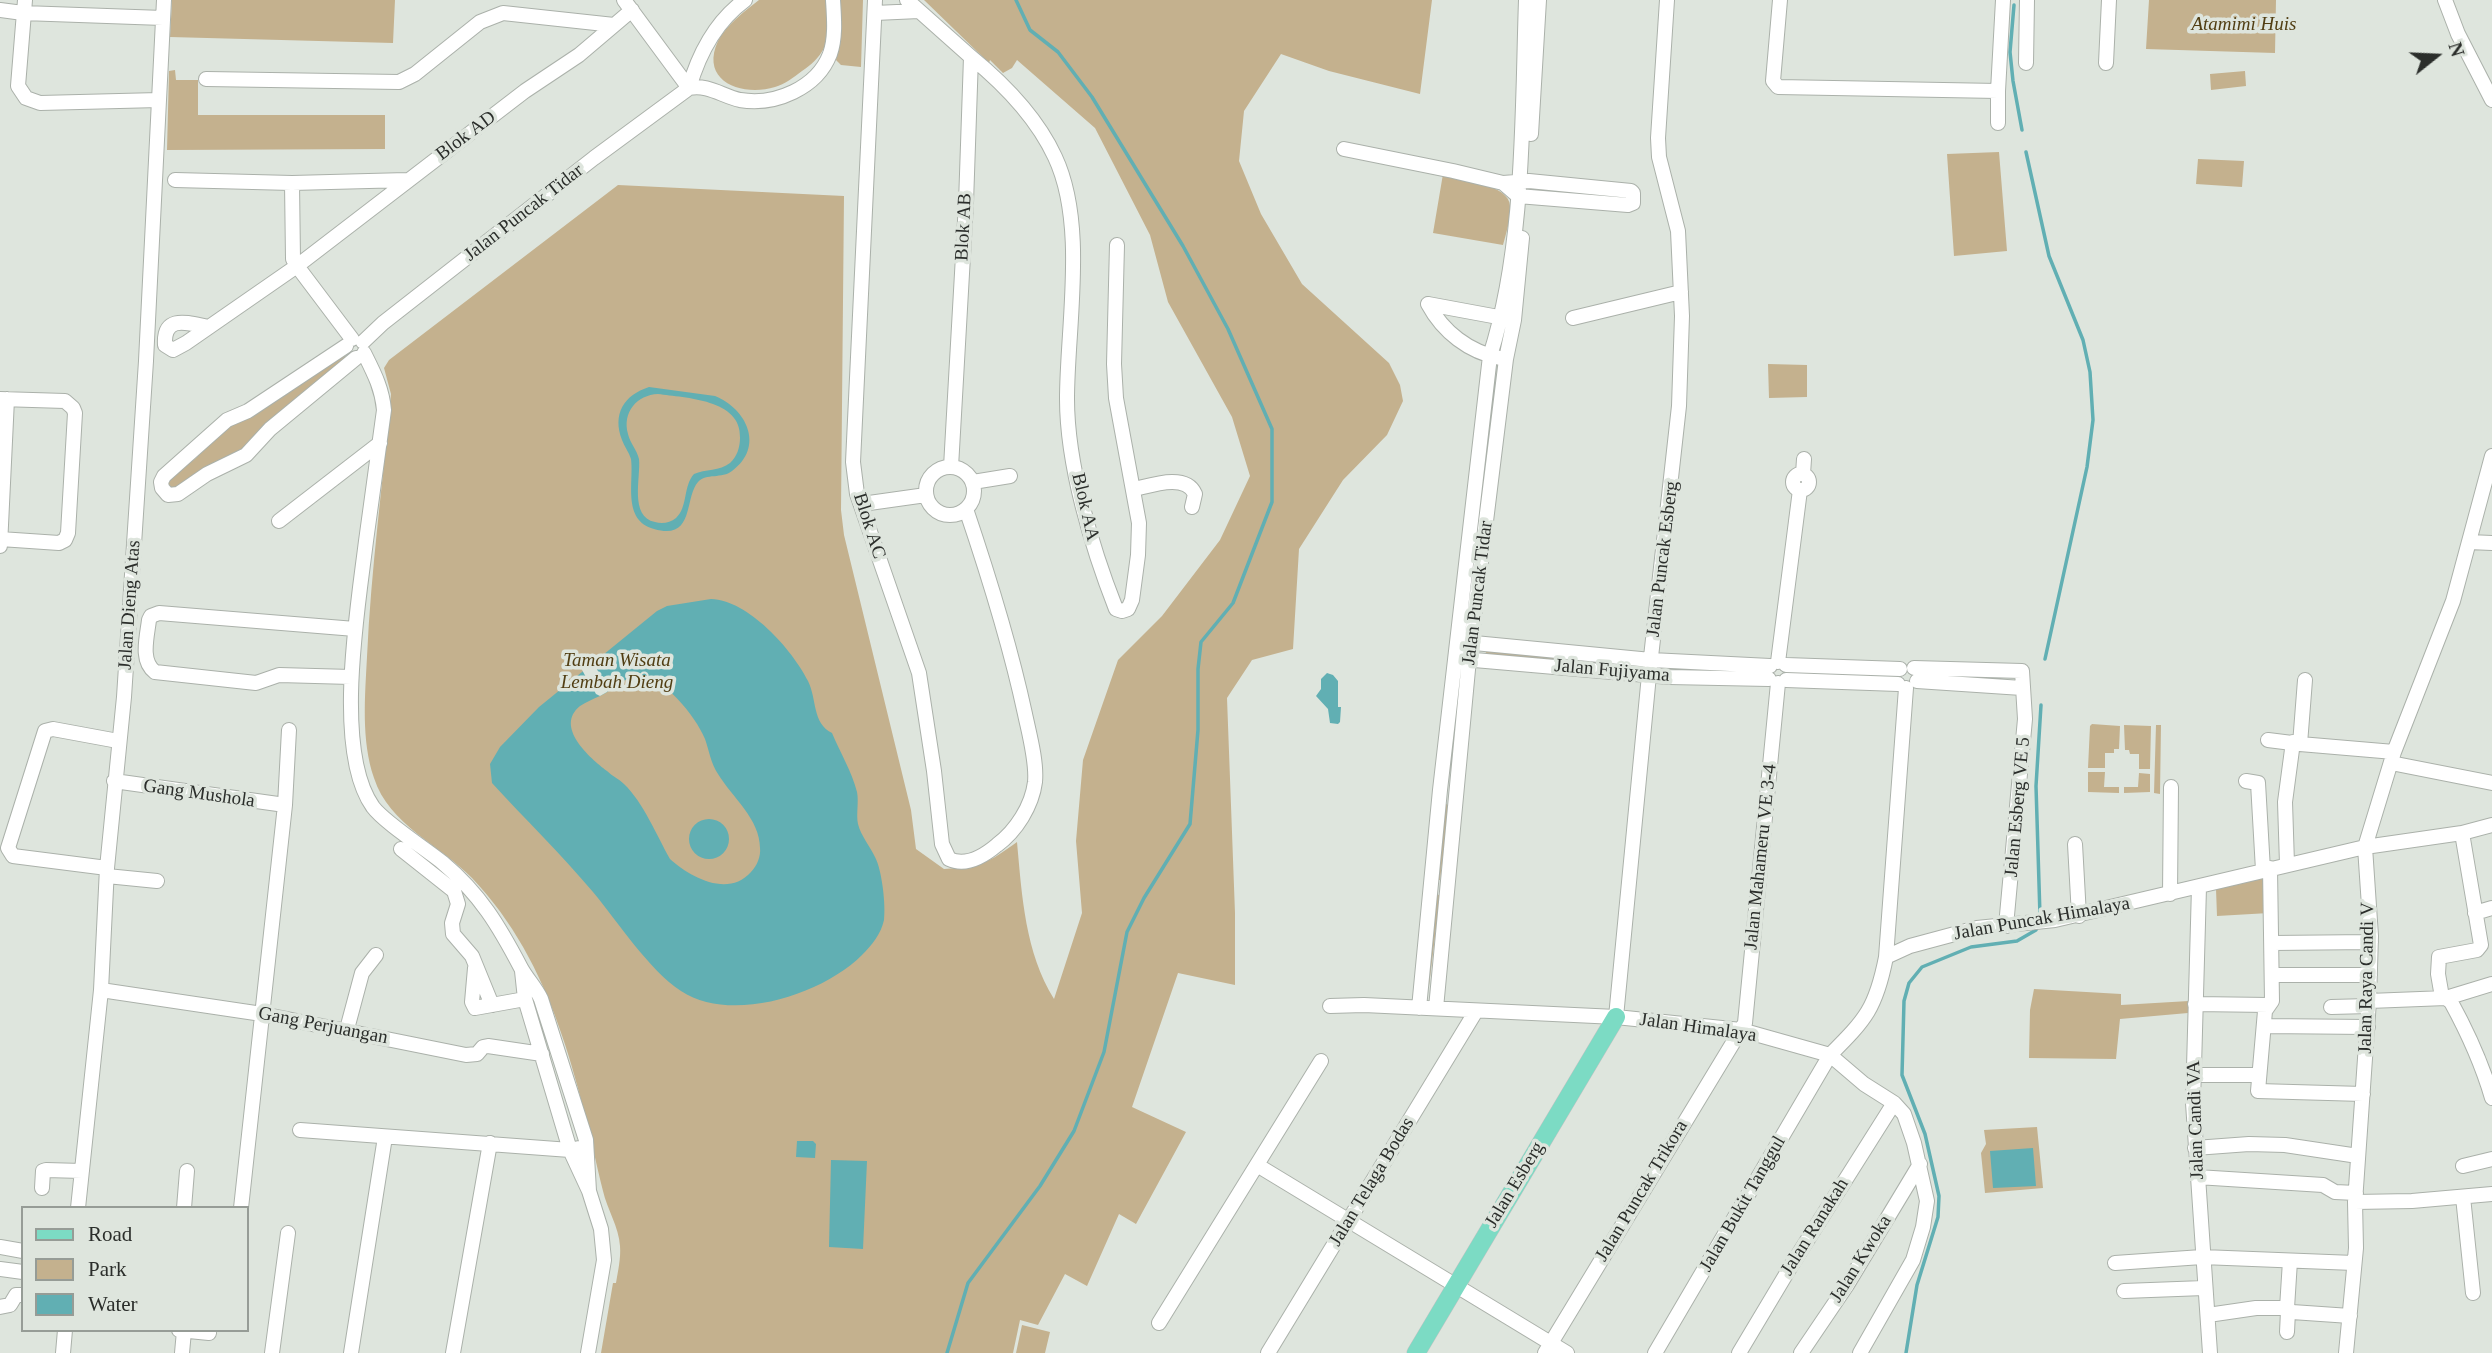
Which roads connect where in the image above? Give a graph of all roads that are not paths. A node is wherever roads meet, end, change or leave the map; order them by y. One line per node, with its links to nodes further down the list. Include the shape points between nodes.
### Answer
1 (164, 0): 18 (street, Jalan Dieng Atas)
2 (745, 0): 24 (street, via 708,39)
3 (833, 0): 24 (street, via 831,52 802,87 752,101 703,86)
4 (907, 0): 17 (street)
5 (1526, 0): 33 (street, Jalan Puncak Tidar)
6 (1539, 0): 33 (street, Jalan Puncak Tidar)
7 (1667, 0): 36 (street, Jalan Puncak Esberg, via 1659,157 1678,231)
8 (1780, 0): 25 (street, via 1773,81 1778,87)
9 (2003, 0): 25 (street)
10 (2027, 0): 21 (street)
11 (2109, 0): 22 (street)
12 (2445, 0): 27 (street)
13 (628, 5): 19 (street, Blok AD); 24 (street)
14 (875, 6): 17 (street); 52 (street, Blok AC, via 853,463)
15 (24, 7): 16 (street); 18 (street); 26 (street, via 18,86 26,98 40,103)
16 (0, 10)
17 (919, 11): 20 (street)
18 (163, 18): 26 (street, Jalan Dieng Atas)
19 (614, 25): 23 (street, via 502,13 480,22 399,82); 31 (street, Blok AD)
20 (971, 57): 47 (street, Blok AB); 50 (street, Blok AA, via 1000,82 1039,129 1056,159 1066,192 1073,248 1069,434 1097,556 1116,609 1122,611 1132,600 1138,555)
21 (2026, 63)
22 (2106, 63)
23 (206, 79)
24 (689, 88): 40 (street, Jalan Puncak Tidar)
25 (1998, 91): 28 (street)
26 (159, 100): 73 (street, Jalan Dieng Atas, via 146,361)
27 (2492, 100)
28 (1998, 124)
29 (1344, 149): 33 (street)
30 (175, 180): 32 (street)
31 (407, 180): 32 (street); 35 (street, Blok AD)
32 (292, 183): 35 (street, via 293,259)
33 (1523, 189): 33 (street, via 1631,191 1634,197 1628,205); 37 (street, Jalan Puncak Tidar)
34 (1116, 245): 50 (street, Blok AA, via 1116,398)
35 (301, 271): 39 (street, Blok AD); 40 (street)
36 (1681, 292): 38 (street); 64 (street, Jalan Puncak Esberg, via 1679,406)
37 (1508, 318): 41 (street, Jalan Puncak Tidar); 41 (street, via 1428,304 1452,335); 42 (street, Jalan Puncak Tidar)
38 (1573, 318)
39 (208, 327)
40 (356, 348): 40 (street, via 239,460 178,494 168,495 162,488 164,476 216,428); 44 (street, via 383,394)
41 (1490, 356): 42 (street); 61 (street, Jalan Puncak Tidar)
42 (1506, 359): 62 (street, Jalan Puncak Tidar)
43 (4, 399): 56 (street); 56 (street, via 65,401 75,414 65,540)
44 (380, 443): 55 (street); 60 (street)
45 (2492, 456): 57 (street, Jalan Raya Candi V)
46 (1804, 459): 66 (street, Jalan Mahameru VE 3-4, via 1803,474 1809,485 1800,490)
47 (951, 467): 49 (street, via 963,470); 51 (street, via 931,476)
48 (1010, 476): 49 (street)
49 (973, 482): 54 (street, via 974,495)
50 (1135, 489): 53 (street, via 1163,482 1186,485 1194,491)
51 (926, 495): 52 (street); 54 (street, via 932,507 944,514)
52 (862, 504): 54 (street, Blok AC, via 919,673 938,820 945,853 955,862 985,855 1000,844 1026,808 1035,782 1031,744 1001,612)
53 (1192, 507)
54 (967, 509)
55 (279, 521)
56 (0, 539): 59 (street)
57 (2469, 542): 58 (street); 75 (street, Jalan Raya Candi V, via 2440,636)
58 (2492, 543)
59 (0, 546)
60 (355, 629): 67 (street); 67 (street, via 159,613 149,620 146,646 147,664 155,672 256,683 279,675)
61 (1456, 641): 62 (street, Jalan Fujiyama); 63 (street, Jalan Puncak Tidar)
62 (1472, 643): 63 (street, Jalan Puncak Tidar); 64 (street, Jalan Fujiyama)
63 (1462, 659): 64 (street, Jalan Fujiyama); 80 (street, Jalan Puncak Tidar); 81 (street, Jalan Puncak Tidar)
64 (1650, 668): 66 (street, Jalan Fujiyama); 119 (street, Jalan Puncak Esberg)
65 (2022, 671): 68 (street, Jalan Fujiyama); 70 (street, Jalan Esberg VE 5)
66 (1778, 672): 68 (street, Jalan Fujiyama); 123 (street, Jalan Mahameru VE 3-4)
67 (351, 677): 108 (street, via 355,755 374,809 444,864 482,901 507,939)
68 (1907, 678): 70 (street, Jalan Fujiyama); 103 (street)
69 (2305, 680): 74 (street)
70 (2022, 688): 99 (street, Jalan Esberg VE 5, via 2025,719)
71 (289, 730): 82 (street)
72 (2269, 740): 74 (street)
73 (118, 741): 76 (street, Jalan Dieng Atas); 90 (street, via 45,731 8,848 13,856)
74 (2297, 743): 75 (street); 88 (street, via 2286,802)
75 (2392, 757): 78 (street); 86 (street, Jalan Raya Candi V)
76 (114, 781): 82 (street, Gang Mushola); 90 (street, Jalan Dieng Atas)
77 (2246, 781): 89 (street, via 2258,783)
78 (2492, 783)
79 (2171, 787): 95 (street)
80 (1439, 795): 81 (street); 92 (street, Jalan Puncak Tidar)
81 (1455, 796): 93 (street, Jalan Puncak Tidar)
82 (285, 805): 118 (street)
83 (2492, 825): 84 (street, Jalan Puncak Himalaya)
84 (2462, 833): 86 (street, Jalan Puncak Himalaya); 97 (street)
85 (2075, 844): 98 (street)
86 (2365, 847): 88 (street, Jalan Puncak Himalaya); 100 (street, Jalan Raya Candi V)
87 (401, 849): 108 (street, via 454,891 458,904 452,929 475,963 491,1002)
88 (2287, 864): 89 (street, Jalan Puncak Himalaya)
89 (2266, 869): 94 (street, Jalan Puncak Himalaya); 101 (street)
90 (107, 872): 91 (street); 107 (street, Jalan Dieng Atas)
91 (157, 881)
92 (1431, 885): 93 (street); 114 (street, Jalan Puncak Tidar)
93 (1446, 887): 116 (street, Jalan Puncak Tidar)
94 (2199, 887): 95 (street, Jalan Puncak Himalaya); 110 (street, Jalan Candi VA)
95 (2169, 894): 98 (street, Jalan Puncak Himalaya)
96 (2492, 908): 97 (street)
97 (2476, 913): 109 (street, via 2480,948 2439,957)
98 (2079, 916): 99 (street, Jalan Puncak Himalaya)
99 (2006, 926): 103 (street, Jalan Puncak Himalaya, via 1977,928)
100 (2371, 942): 101 (street); 105 (street, Jalan Raya Candi V)
101 (2272, 943): 104 (street)
102 (376, 955): 122 (street, via 362,973)
103 (1886, 957): 125 (street, via 1871,1007)
104 (2272, 975): 105 (street); 112 (street)
105 (2370, 975): 111 (street, Jalan Raya Candi V)
106 (2492, 984): 109 (street)
107 (101, 990): 118 (street, Gang Perjuangan); 143 (street, Jalan Dieng Atas)
108 (528, 992): 124 (street); 135 (street, via 541,999)
109 (2444, 997): 111 (street); 130 (street, via 2457,1012 2477,1053)
110 (2195, 1004): 112 (street); 127 (street, Jalan Candi VA)
111 (2369, 1004): 115 (street); 121 (street, Jalan Raya Candi V)
112 (2269, 1005): 120 (street)
113 (1330, 1006): 114 (street)
114 (1419, 1007): 116 (street)
115 (2331, 1007)
116 (1436, 1008): 117 (street)
117 (1476, 1011): 119 (street); 154 (street, Jalan Telaga Bodas)
118 (262, 1014): 122 (street, Gang Perjuangan); 153 (street)
119 (1616, 1017): 123 (street, Jalan Himalaya); 164 (main road, Jalan Esberg)
120 (2264, 1026): 121 (street); 128 (street)
121 (2368, 1027): 129 (street, Jalan Raya Candi V)
122 (347, 1029): 124 (street, Gang Perjuangan, via 467,1055 488,1046)
123 (1741, 1030): 125 (street, Jalan Himalaya); 179 (street, Jalan Puncak Trikora)
124 (542, 1054): 137 (street)
125 (1830, 1055): 131 (street); 190 (street, Jalan Bukit Tanggul)
126 (1321, 1061): 141 (street)
127 (2193, 1075): 128 (street); 136 (street, Jalan Candi VA)
128 (2259, 1075): 129 (street, via 2258,1091)
129 (2363, 1094): 138 (street, Jalan Raya Candi V)
130 (2492, 1098)
131 (1894, 1103): 140 (street, via 1904,1114); 191 (street, Jalan Ranakah)
132 (300, 1130): 133 (street)
133 (385, 1137): 134 (street); 184 (street)
134 (489, 1143): 137 (street); 185 (street)
135 (587, 1146): 137 (street); 147 (street)
136 (2195, 1148): 138 (street, via 2285,1145); 145 (street, Jalan Candi VA)
137 (570, 1150): 147 (street)
138 (2358, 1156): 149 (street, Jalan Raya Candi V)
139 (2492, 1159): 142 (street)
140 (1920, 1164): 180 (street, via 1927,1201 1923,1227 1913,1260); 192 (street, Jalan Kwoka)
141 (1256, 1165): 154 (street); 173 (street)
142 (2463, 1166)
143 (82, 1171): 146 (street, via 43,1171); 151 (street, Jalan Dieng Atas)
144 (187, 1171): 152 (street)
145 (2197, 1177): 149 (street, via 2323,1185); 158 (street, Jalan Candi VA)
146 (42, 1188)
147 (589, 1191): 186 (street, via 601,1229 604,1260)
148 (2492, 1194): 150 (street)
149 (2356, 1197): 150 (street, via 2412,1201); 161 (street, Jalan Raya Candi V)
150 (2463, 1197): 167 (street)
151 (78, 1206)
152 (184, 1206)
153 (241, 1206)
154 (1348, 1221): 164 (street); 187 (street, Jalan Telaga Bodas)
155 (288, 1233): 183 (street)
156 (0, 1247): 157 (street)
157 (21, 1251)
158 (2202, 1257): 159 (street); 160 (street); 165 (street, Jalan Candi VA)
159 (2290, 1261): 161 (street); 170 (street)
160 (2115, 1263)
161 (2354, 1264): 172 (street, Jalan Raya Candi V)
162 (0, 1269): 163 (street)
163 (21, 1272)
164 (1455, 1285): 179 (street); 188 (main road, Jalan Esberg)
165 (2204, 1288): 166 (street); 171 (street, Jalan Candi VA)
166 (2124, 1292)
167 (2473, 1293)
168 (21, 1295): 169 (street)
169 (0, 1307)
170 (2287, 1310): 171 (street, via 2256,1308); 172 (street); 177 (street)
171 (2207, 1315): 193 (street, Jalan Candi VA)
172 (2350, 1316): 194 (street, Jalan Raya Candi V)
173 (1158, 1323)
174 (65, 1332): 181 (street)
175 (182, 1332): 182 (street)
176 (200, 1332): 178 (street)
177 (2287, 1332)
178 (209, 1333)
179 (1548, 1348): 189 (street)
180 (1864, 1349)
181 (63, 1353)
182 (182, 1353)
183 (272, 1353)
184 (351, 1353)
185 (453, 1353)
186 (588, 1353)
187 (1268, 1353)
188 (1416, 1353)
189 (1567, 1353)
190 (1655, 1353)
191 (1739, 1353)
192 (1801, 1353)
193 (2210, 1353)
194 (2346, 1353)

